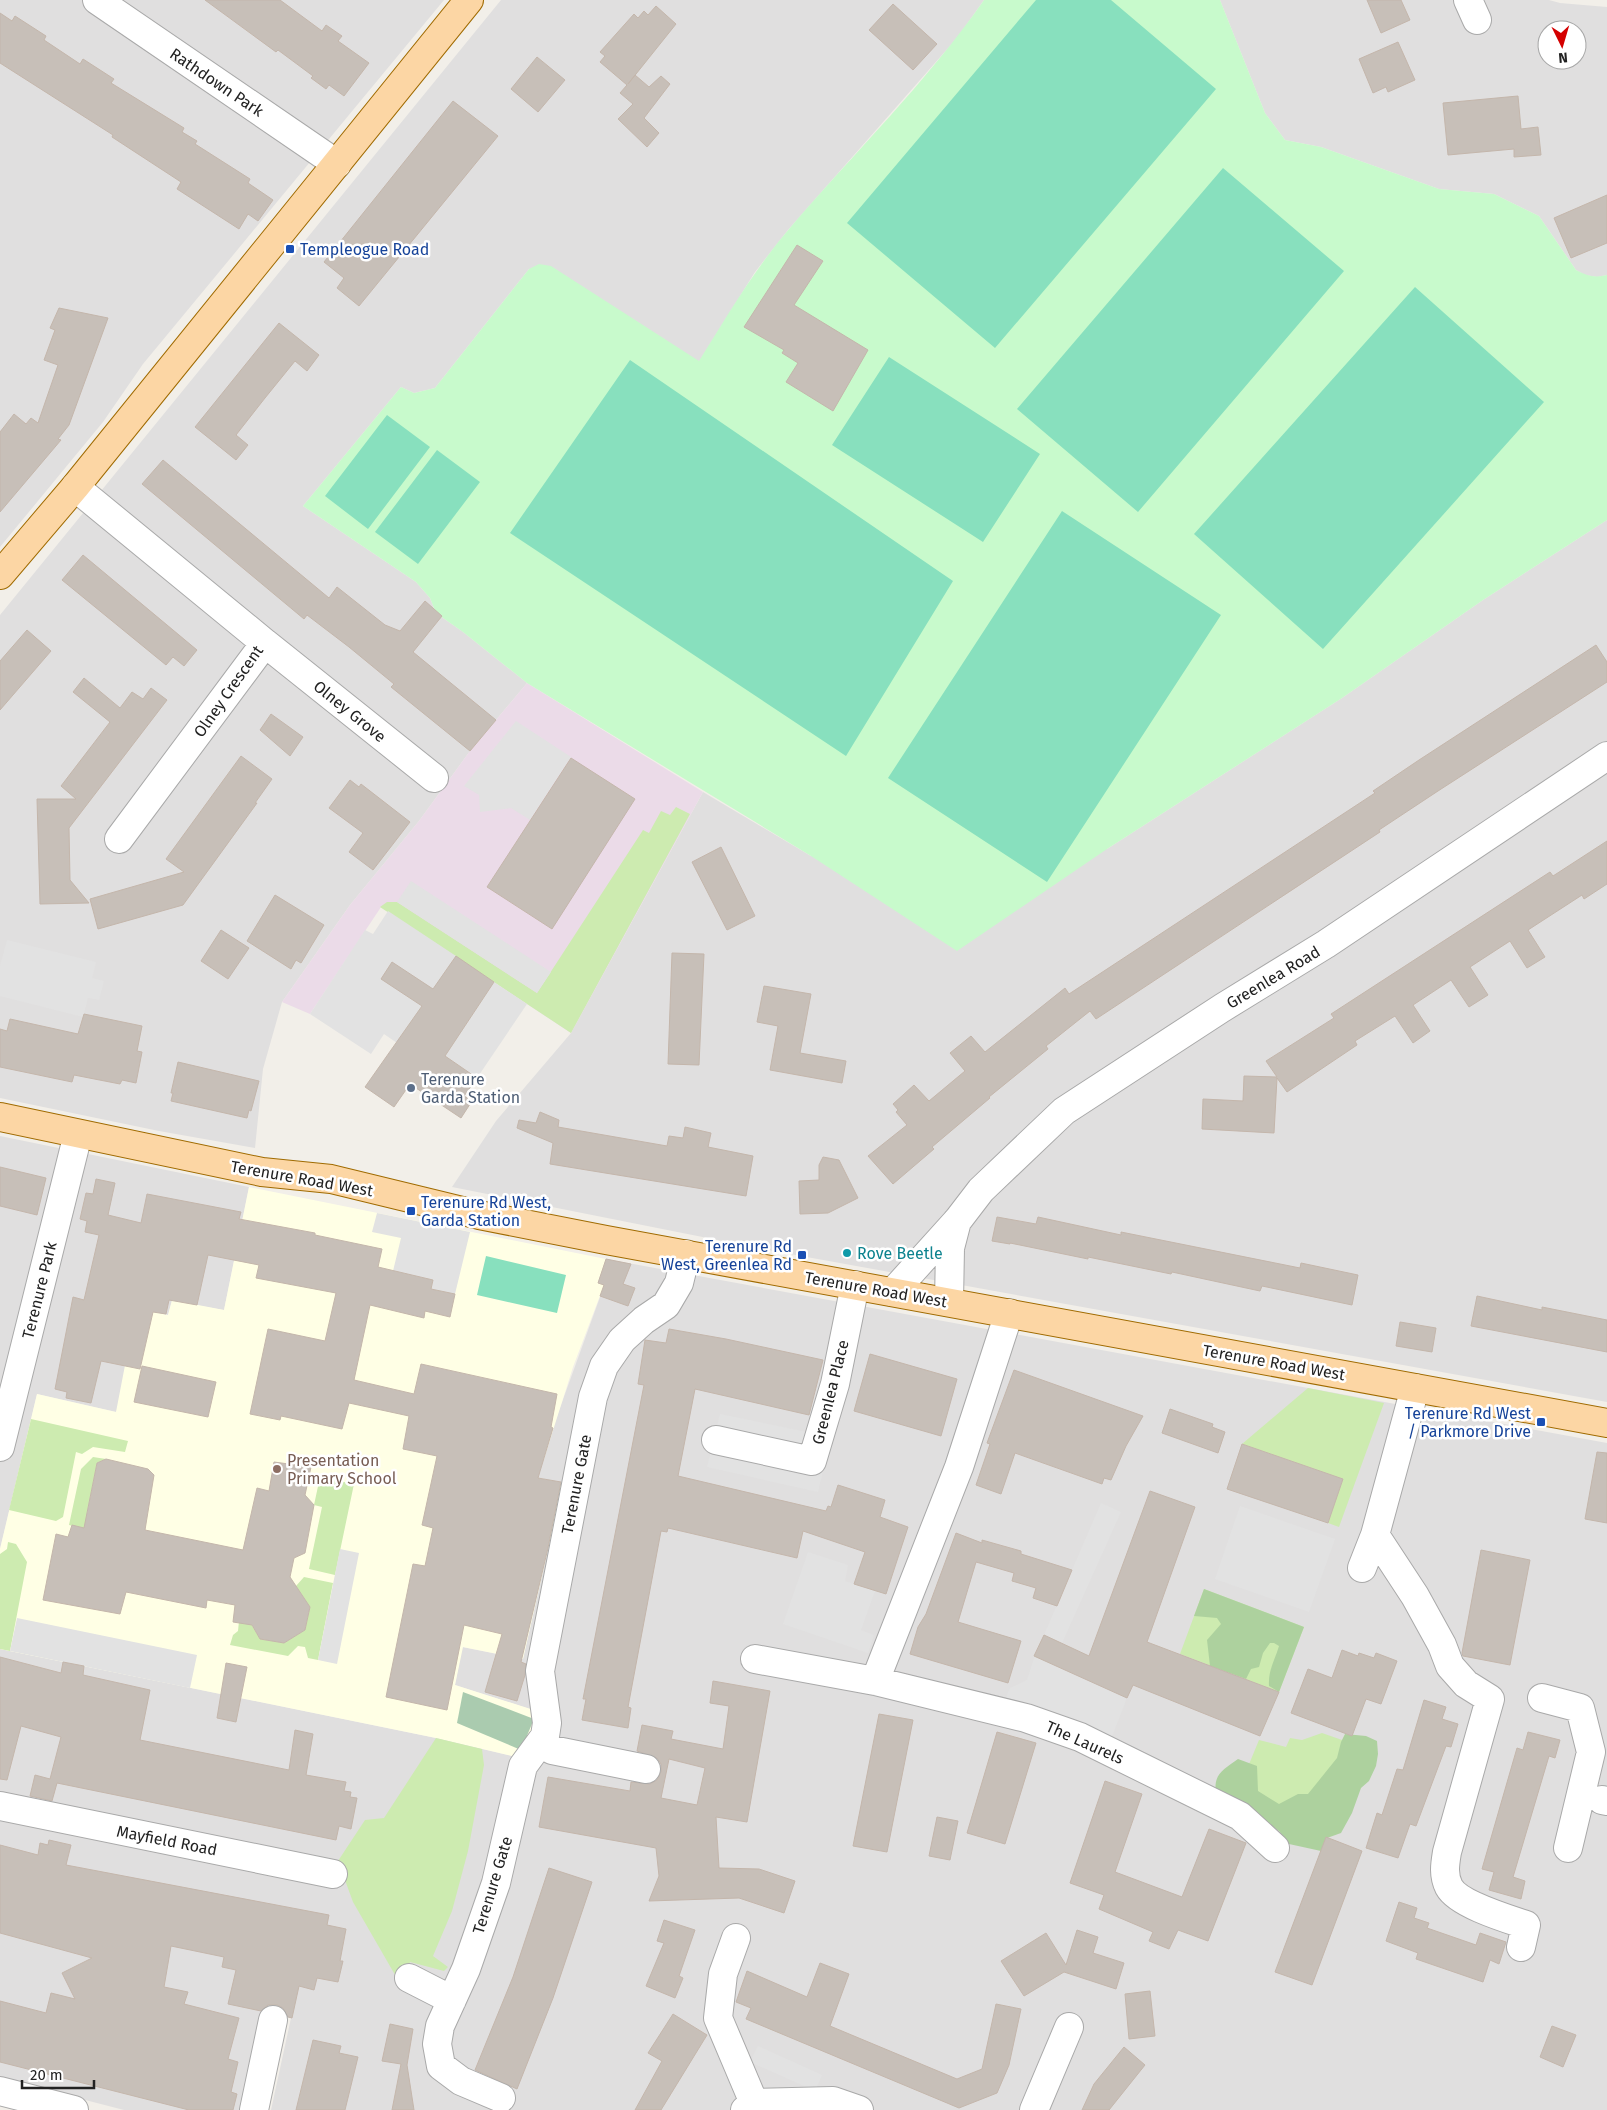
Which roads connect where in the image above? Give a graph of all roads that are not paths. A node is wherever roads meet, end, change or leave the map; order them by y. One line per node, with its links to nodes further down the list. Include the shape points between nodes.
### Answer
1 (97, 0): 3 (street, Rathdown Park)
2 (469, 0): 3 (main road)
3 (337, 164): 4 (main road)
4 (75, 487): 5 (main road); 6 (street, Olney Crescent)
5 (2, 569)
6 (265, 643): 8 (street, Olney Grove); 9 (street, Olney Crescent)
7 (1607, 756): 12 (street, Greenlea Road, via 1326,944 1064,1111 981,1190)
8 (434, 778)
9 (119, 839)
10 (0, 1117): 11 (main road, Terenure Road West)
11 (78, 1134): 13 (main road, Terenure Road West, via 268,1173 331,1179 479,1214); 21 (street, Terenure Park)
12 (958, 1220): 15 (street, Greenlea Road); 16 (street, Greenlea Road, via 950,1248)
13 (686, 1254): 14 (main road, Terenure Road West); 27 (street, Terenure Gate, via 679,1283 666,1305 622,1340 604,1366 594,1397 540,1671 547,1723)
14 (855, 1285): 15 (main road, Terenure Road West); 20 (street, Greenlea Place, via 834,1384 812,1461)
15 (892, 1292): 16 (main road, Terenure Road West)
16 (949, 1302): 17 (main road, Terenure Road West)
17 (1009, 1313): 18 (main road, Terenure Road West); 25 (street, via 959,1467)
18 (1415, 1388): 19 (main road, Terenure Road West); 22 (street)
19 (1607, 1423)
20 (716, 1440)
21 (0, 1447)
22 (1375, 1535): 23 (street); 34 (street, via 1415,1596 1450,1666 1466,1684 1490,1699 1444,1871 1450,1889 1463,1900 1526,1925)
23 (1362, 1568)
24 (754, 1659): 25 (street, The Laurels)
25 (875, 1681): 30 (street, The Laurels, via 1026,1718 1080,1737 1240,1816)
26 (1542, 1698): 31 (street, via 1580,1708 1591,1752)
27 (540, 1743): 28 (street, via 552,1750); 36 (street, Terenure Gate, via 523,1766 496,1883)
28 (646, 1769)
29 (0, 1806): 32 (street, Mayfield Road)
30 (1276, 1848)
31 (1568, 1848)
32 (333, 1874)
33 (736, 1938): 41 (street, via 724,1974 718,2018)
34 (1521, 1947)
35 (408, 1978): 36 (street)
36 (452, 2000): 40 (street, Terenure Gate, via 440,2026 437,2044 441,2066 461,2080)
37 (273, 2020): 43 (street)
38 (1069, 2027): 45 (street)
39 (0, 2091): 42 (street)
40 (502, 2098)
41 (749, 2107): 44 (street, via 833,2101)
42 (74, 2110)
43 (254, 2110)
44 (859, 2110)
45 (1034, 2110)

